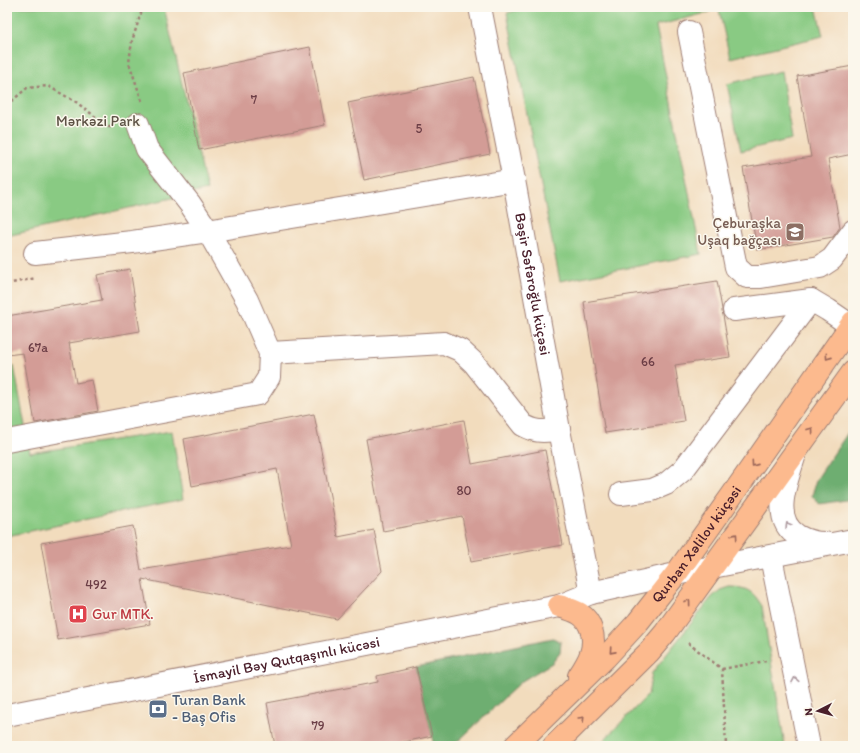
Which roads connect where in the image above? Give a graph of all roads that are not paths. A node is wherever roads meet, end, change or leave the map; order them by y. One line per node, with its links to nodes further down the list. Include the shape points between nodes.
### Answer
1 (480, 7): 4 (street, Bəşir Səfəroğlu küçəsi)
2 (689, 32): 6 (street, via 736,267 747,277 761,277 820,267 832,259)
3 (138, 124): 5 (street, via 148,148)
4 (514, 180): 5 (street); 13 (street, Bəşir Səfəroğlu küçəsi)
5 (208, 231): 7 (street); 11 (street, via 247,300)
6 (853, 231)
7 (35, 253)
8 (811, 300): 9 (street); 10 (street); 16 (street, via 683,470 666,484 652,490)
9 (734, 310)
10 (852, 323): 20 (main road, Qurban Xəlilov küçəsi, one-way to 20)
11 (270, 353): 13 (street, via 444,343 460,350 474,363 523,425 531,430); 14 (street, via 269,377 258,394)
12 (853, 372): 15 (main road, Qurban Xəlilov küçəsi, one-way to 12)
13 (559, 430): 21 (street, Bəşir Səfəroğlu küçəsi)
14 (7, 441)
15 (796, 450): 17 (street, one-way to 15, via 813,542 803,539 792,532 785,522 782,510 783,496); 19 (main road, Qurban Xəlilov küçəsi, one-way to 15)
16 (621, 494)
17 (844, 542): 18 (street, İsmayil Bəy Qutqaşınlı kücəsi)
18 (771, 556): 19 (street, İsmayil Bəy Qutqaşınlı kücəsi); 27 (street, one-way to 18)
19 (713, 568): 20 (street, İsmayil Bəy Qutqaşınlı kücəsi); 26 (main road, Qurban Xəlilov küçəsi, one-way to 19, via 649,652)
20 (676, 574): 21 (street, İsmayil Bəy Qutqaşınlı kücəsi); 23 (main road, Qurban Xəlilov küçəsi, one-way to 23, via 638,622)
21 (591, 593): 22 (street, İsmayil Bəy Qutqaşınlı kücəsi)
22 (559, 606): 23 (main road, via 581,614 587,620 594,642 589,659); 24 (street, İsmayil Bəy Qutqaşınlı kücəsi)
23 (564, 699): 25 (main road, Qurban Xəlilov küçəsi)
24 (7, 715)
25 (514, 746)
26 (554, 746)
27 (809, 746)

